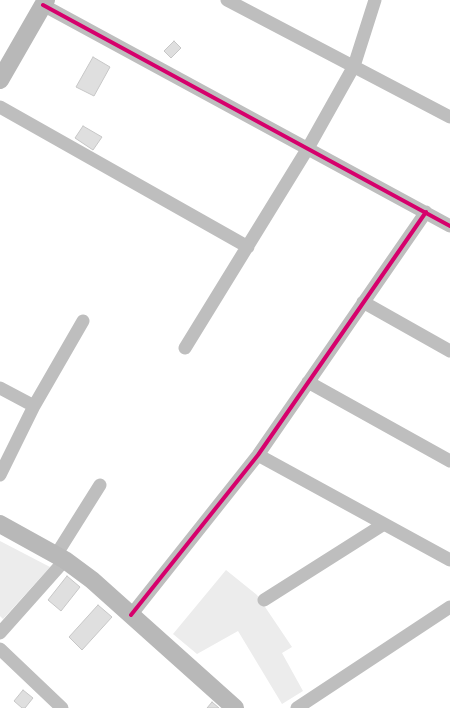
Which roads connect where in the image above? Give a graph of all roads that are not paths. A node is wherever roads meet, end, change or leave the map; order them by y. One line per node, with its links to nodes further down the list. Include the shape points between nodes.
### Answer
1 (227, 0): 4 (street)
2 (374, 0): 4 (street)
3 (44, 2): 5 (street); 8 (street)
4 (354, 66): 7 (street); 8 (street)
5 (0, 80)
6 (0, 107): 11 (street)
7 (450, 117)
8 (308, 148): 9 (street); 11 (street)
9 (426, 212): 10 (street); 12 (street)
10 (450, 226)
11 (248, 247): 14 (street)
12 (363, 302): 15 (street); 16 (street)
13 (83, 321): 18 (street)
14 (185, 348)
15 (450, 352)
16 (308, 382): 19 (street); 20 (street)
17 (0, 388): 18 (street)
18 (34, 406): 21 (street)
19 (258, 455): 24 (street); 29 (street)
20 (450, 461)
21 (0, 475)
22 (100, 485): 25 (street)
23 (0, 524): 25 (street)
24 (384, 524): 26 (street); 27 (street)
25 (61, 558): 29 (street, via 92,580); 30 (street)
26 (450, 560)
27 (264, 600)
28 (450, 606): 34 (street)
29 (131, 615): 33 (street)
30 (0, 633)
31 (0, 648): 32 (street)
32 (62, 708)
33 (235, 708)
34 (297, 708)

